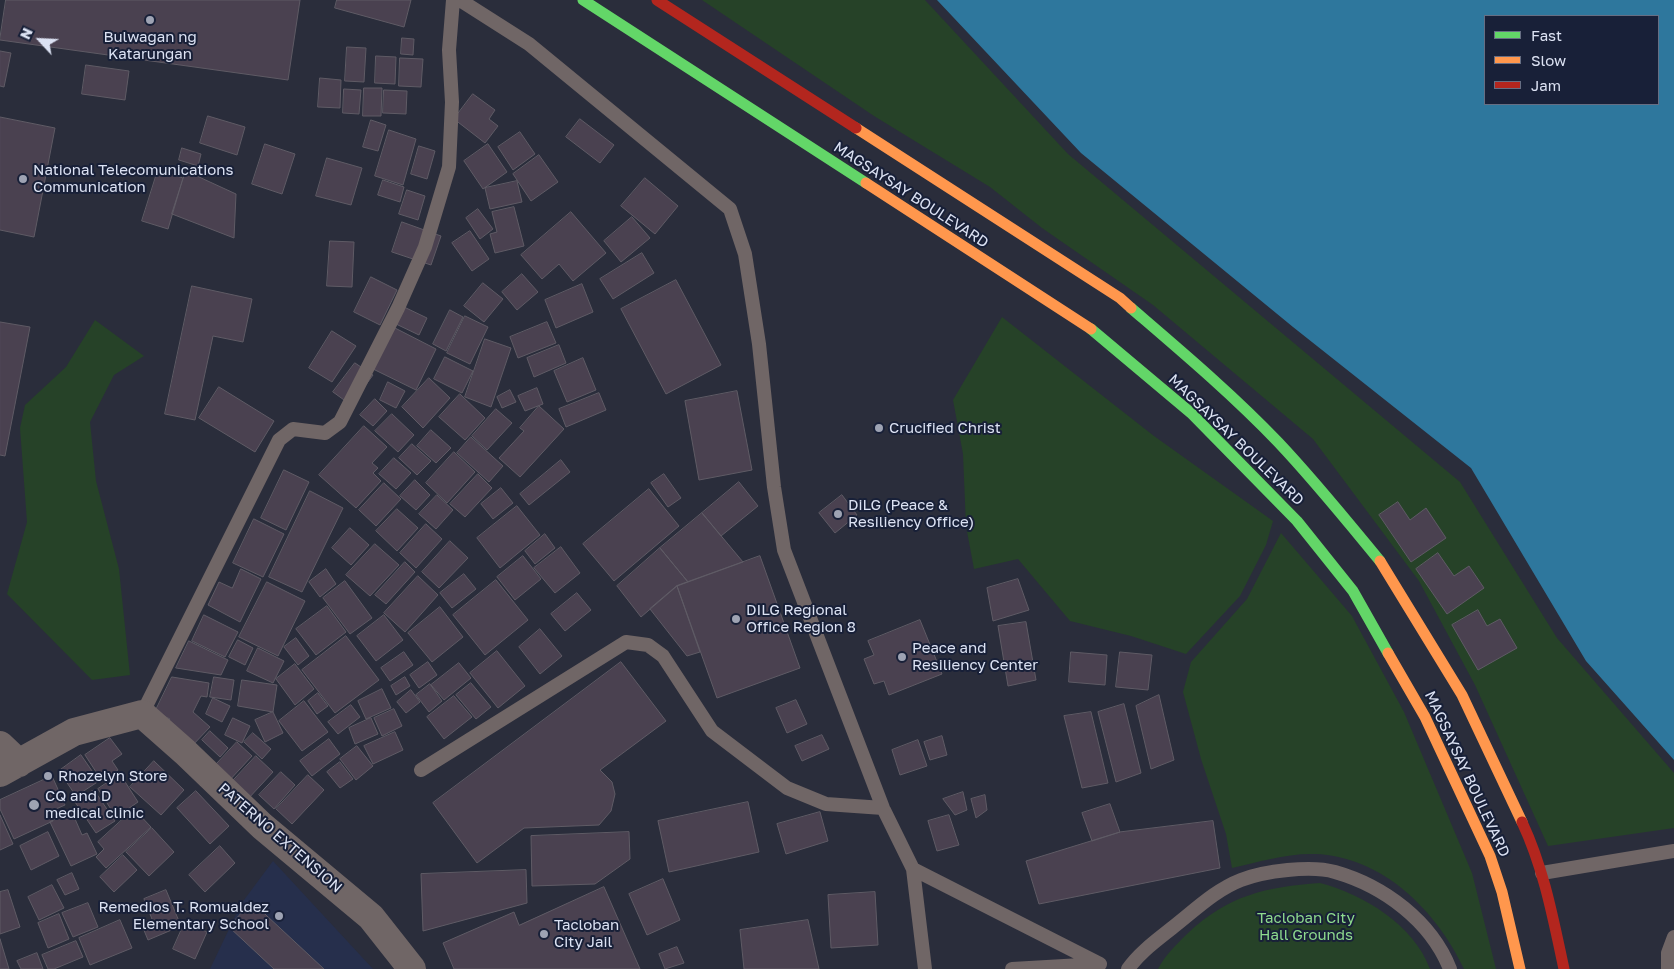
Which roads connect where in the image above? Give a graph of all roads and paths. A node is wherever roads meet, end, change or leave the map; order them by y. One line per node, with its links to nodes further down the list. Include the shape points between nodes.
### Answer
1 (453, 0): 5 (lane, via 449,50 452,102 449,168 421,256 340,422 325,433 293,429 279,440)
2 (460, 0): 9 (lane, via 529,44 730,209 748,272 784,550)
3 (584, 0): 20 (main road, MAGSAYSAY BOULEVARD, via 1096,332 1191,413 1291,514 1353,591 1425,717 1490,856)
4 (658, 0): 12 (main road, MAGSAYSAY BOULEVARD, via 1120,298 1219,384 1326,495 1387,570 1462,695 1530,838)
5 (142, 714): 7 (street, via 74,732); 15 (street, PATERNO EXTENSION, via 262,826 371,917)
6 (0, 745): 7 (street)
7 (10, 768)
8 (421, 770): 9 (lane, via 626,642 648,646 662,656 712,731 787,788 826,804)
9 (883, 808): 11 (lane)
10 (1674, 851): 12 (lane)
11 (913, 869): 14 (lane); 16 (lane)
12 (1542, 873): 21 (main road, MAGSAYSAY BOULEVARD)
13 (1674, 937): 22 (lane, via 1668,953)
14 (1100, 967): 17 (lane)
15 (412, 969)
16 (925, 969)
17 (1012, 969)
18 (1128, 969): 19 (lane, via 1151,945 1222,889 1241,880 1285,871 1314,870 1334,871 1360,881 1403,906 1433,939)
19 (1450, 969)
20 (1520, 969)
21 (1564, 969)
22 (1668, 969)

